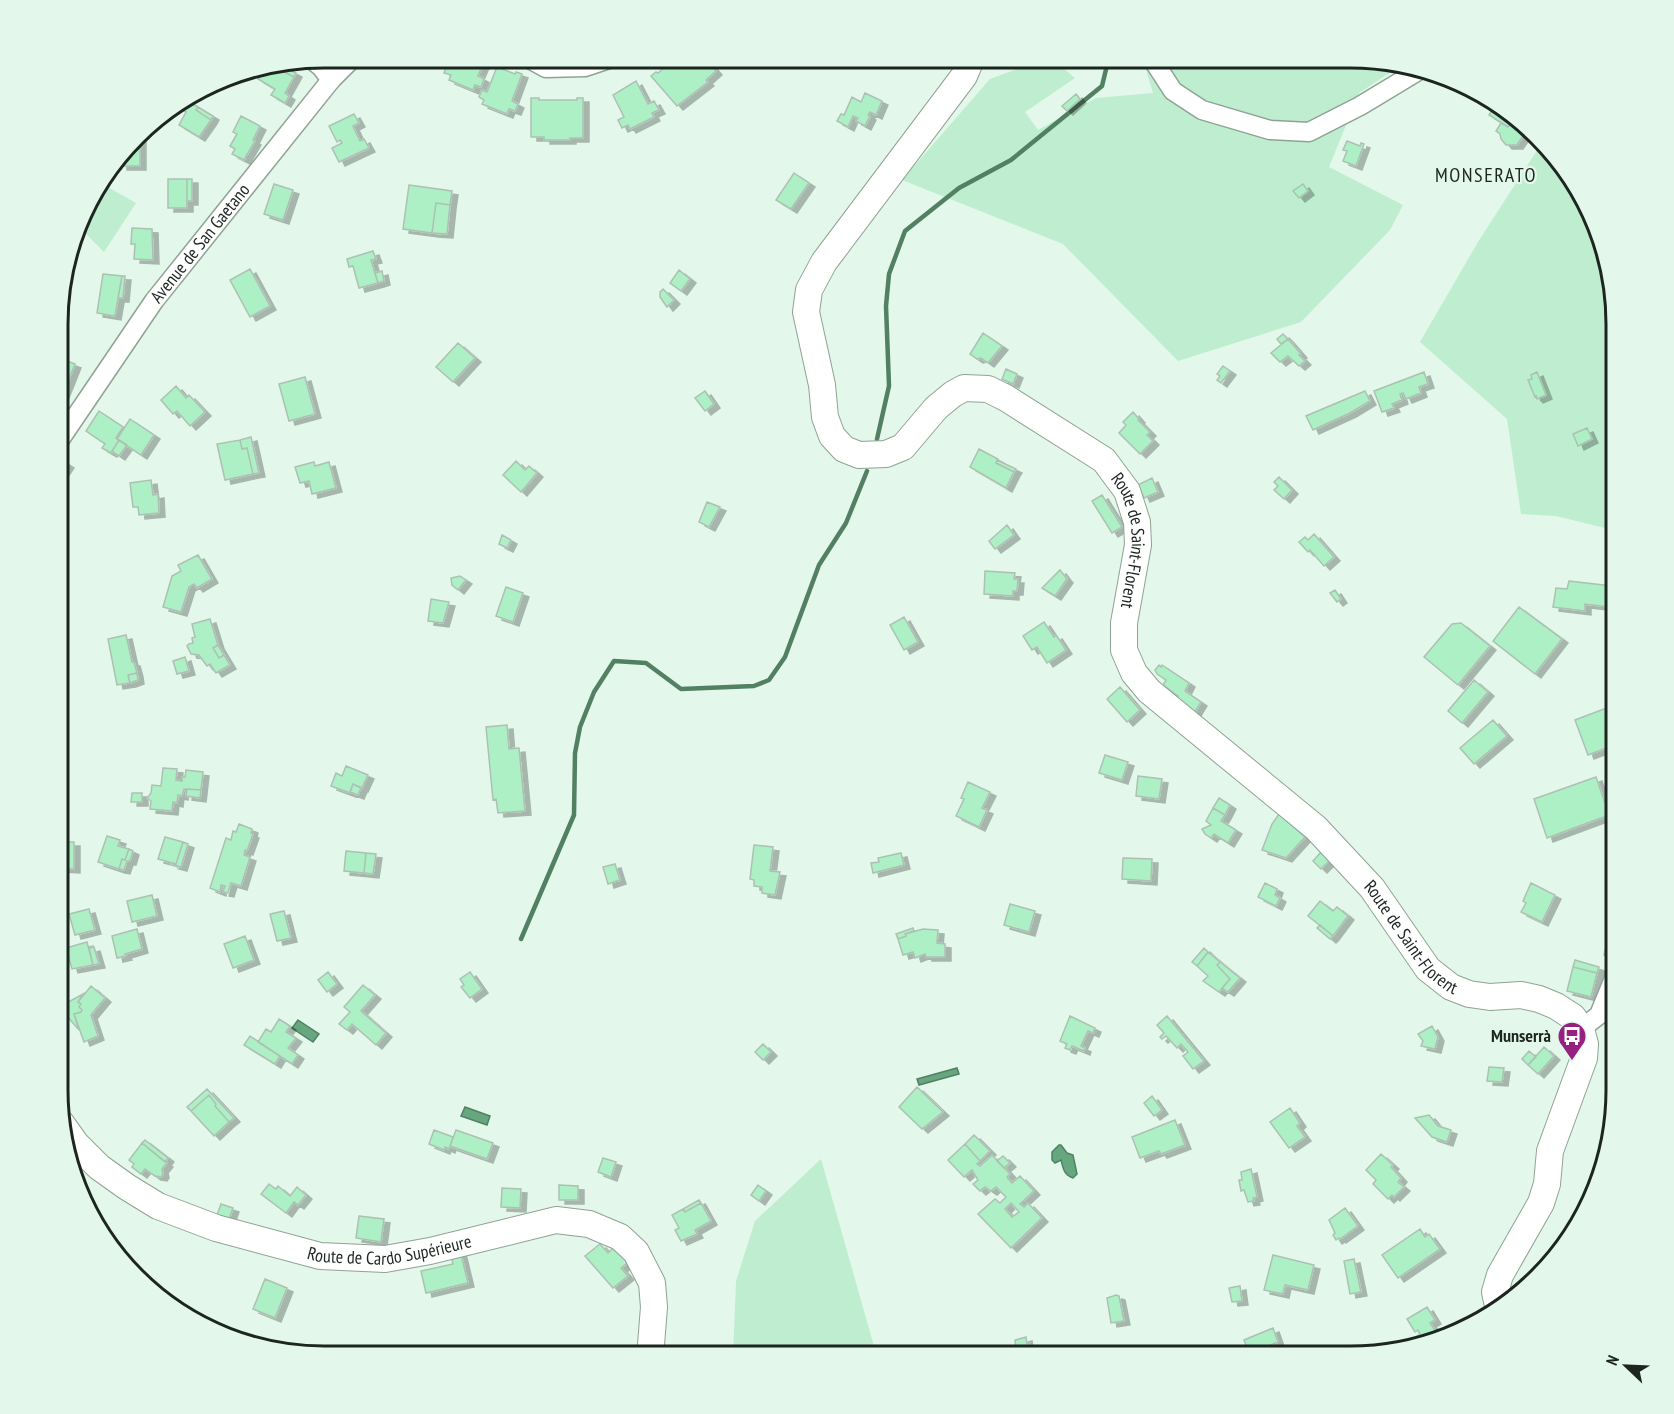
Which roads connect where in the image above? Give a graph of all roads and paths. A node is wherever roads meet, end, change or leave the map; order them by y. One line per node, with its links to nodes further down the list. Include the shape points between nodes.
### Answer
1 (322, 68): 6 (street)
2 (343, 68): 6 (street, Avenue de San Gaetano)
3 (967, 68): 9 (main road, Route de Saint-Florent, via 824,262 809,290 806,312 832,436 844,449 859,455 886,454 903,447 953,394 964,388 988,389 1104,460 1127,491 1137,522 1138,545 1124,623 1124,650 1134,673 1149,691 1316,828 1372,888 1428,969 1451,987 1490,997 1521,995 1539,999 1573,1017)
4 (1158, 68): 5 (street, via 1173,91 1202,110 1270,130 1309,132)
5 (1412, 75)
6 (331, 80): 7 (street, Avenue de San Gaetano, via 154,301)
7 (68, 428)
8 (1606, 998): 9 (street, via 1599,1015)
9 (1581, 1029): 11 (main road, via 1584,1058 1550,1151 1547,1184 1541,1203 1500,1275)
10 (72, 1138): 12 (main road, Route de Cardo Supérieure, via 99,1167 158,1206 216,1228 320,1256 385,1259 556,1220 589,1224 620,1237 636,1252 652,1283)
11 (1497, 1300)
12 (651, 1346)

